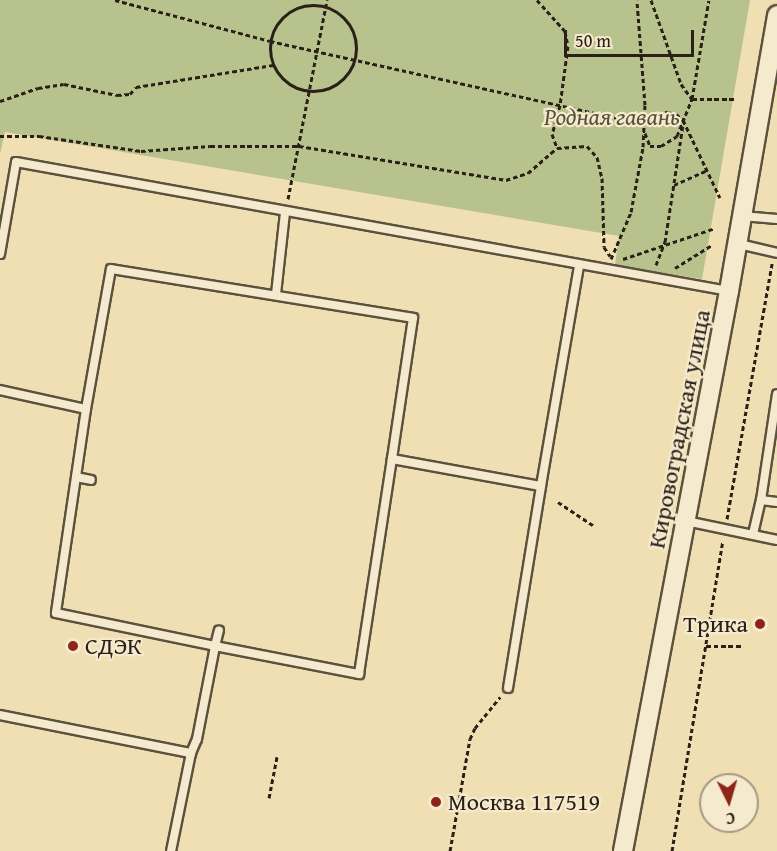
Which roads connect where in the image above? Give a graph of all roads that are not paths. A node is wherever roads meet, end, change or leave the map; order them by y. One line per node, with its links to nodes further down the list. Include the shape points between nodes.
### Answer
1 (777, 15): 3 (street, Кировоградская улица)
2 (285, 213): 7 (lane, via 16,162); 8 (lane); 10 (lane)
3 (742, 216): 4 (lane); 5 (street, Кировоградская улица)
4 (777, 219)
5 (737, 244): 6 (lane); 9 (street, Кировоградская улица)
6 (775, 253)
7 (0, 254)
8 (579, 265): 9 (lane); 17 (lane)
9 (729, 291): 20 (street, Кировоградская улица)
10 (276, 294): 13 (lane, via 111,269); 14 (lane, via 413,318)
11 (0, 390): 13 (lane)
12 (777, 394): 18 (lane)
13 (86, 409): 15 (lane)
14 (392, 459): 17 (lane); 24 (lane, via 359,674)
15 (76, 477): 16 (lane); 24 (lane, via 56,613)
16 (91, 480)
17 (541, 486): 25 (lane)
18 (761, 500): 19 (lane); 21 (lane)
19 (777, 502)
20 (686, 521): 21 (lane); 29 (street, Кировоградская улица)
21 (753, 534): 22 (lane)
22 (777, 540)
23 (219, 630): 24 (lane)
24 (215, 646): 27 (lane)
25 (508, 688)
26 (0, 714): 27 (lane)
27 (191, 753): 28 (lane)
28 (171, 851)
29 (623, 851)

